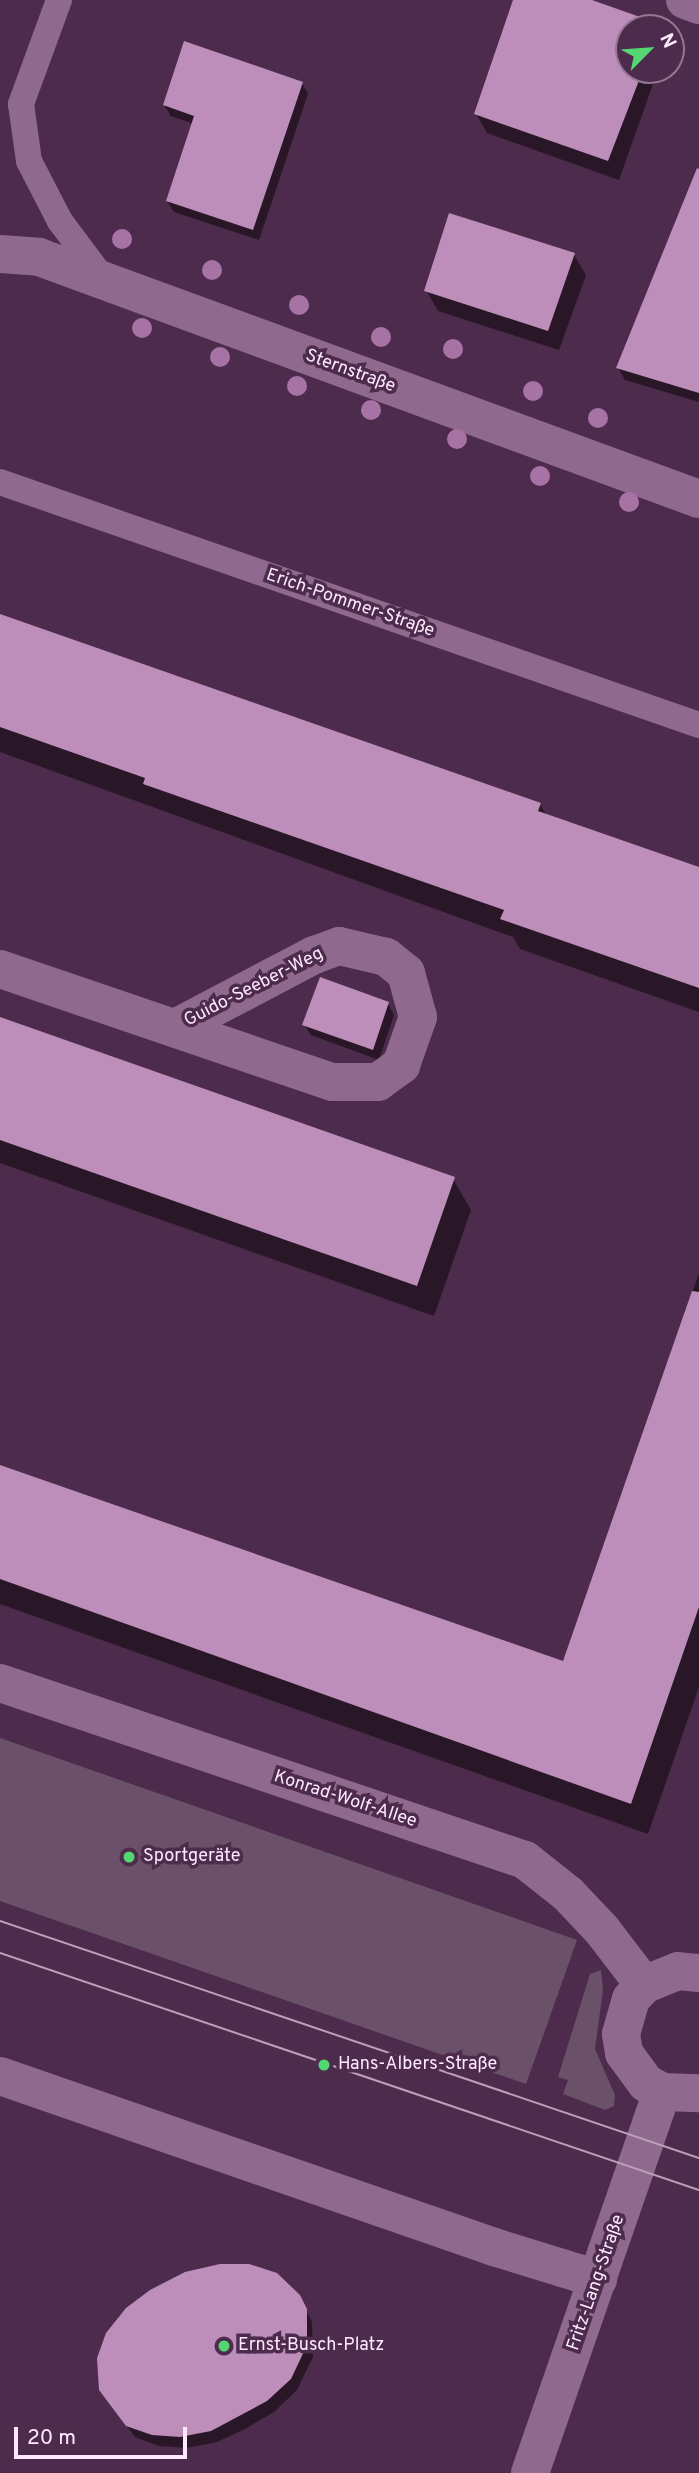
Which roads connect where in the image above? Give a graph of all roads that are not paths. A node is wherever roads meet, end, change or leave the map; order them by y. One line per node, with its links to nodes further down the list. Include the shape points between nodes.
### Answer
1 (59, 0): 5 (lane, via 21,104 29,161 60,221)
2 (685, 0): 3 (street)
3 (699, 5)
4 (0, 254): 5 (street, Sternstraße, via 39,257)
5 (108, 285): 7 (street, Sternstraße)
6 (0, 482): 8 (lane, Erich-Pommer-Straße)
7 (699, 499)
8 (699, 725)
9 (0, 969): 10 (street, Guido-Seeber-Weg)
10 (175, 1028): 10 (street, Guido-Seeber-Weg, via 332,1082 378,1082 401,1065 418,1017 407,973 386,957 339,946)
11 (0, 1683): 13 (street, Konrad-Wolf-Allee, via 525,1860 585,1912)
12 (699, 1973): 13 (street, via 678,1971)
13 (644, 1985): 15 (street, via 631,1999 621,2034 633,2069)
14 (0, 2076): 17 (street, via 494,2248)
15 (662, 2092): 16 (street); 17 (street, Fritz-Lang-Straße)
16 (699, 2093)
17 (598, 2279): 18 (street, Fritz-Lang-Straße)
18 (530, 2473)

